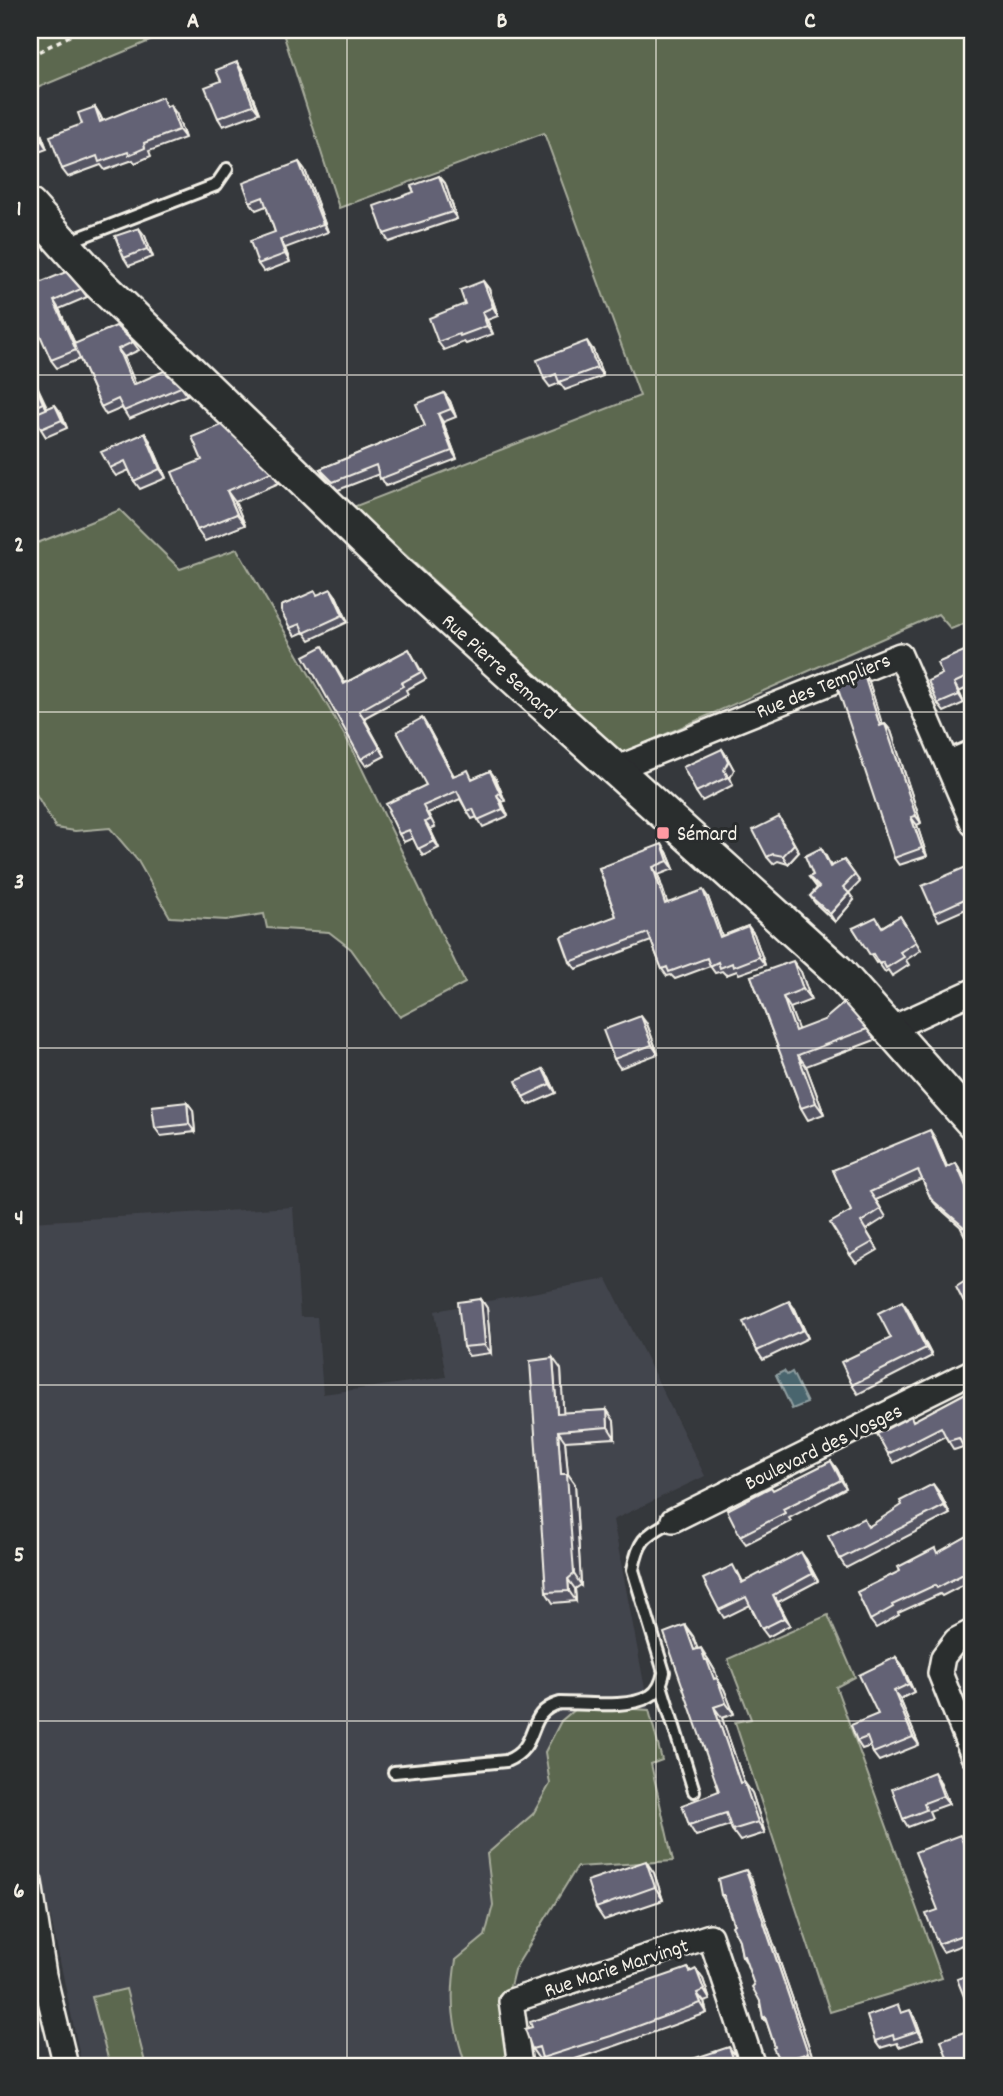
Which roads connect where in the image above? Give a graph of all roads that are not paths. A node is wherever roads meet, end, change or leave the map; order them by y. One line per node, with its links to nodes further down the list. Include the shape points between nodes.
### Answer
1 (228, 169): 3 (lane, via 216,185)
2 (30, 206): 3 (main road, Rue Pierre Semard)
3 (62, 244): 6 (main road, Rue Pierre Semard, via 396,571)
4 (973, 752): 5 (street)
5 (947, 763): 6 (street, Rue des Templiers, via 900,655); 7 (street, Rue des Templiers)
6 (615, 769): 9 (main road, Rue Pierre Semard, via 837,970)
7 (973, 824)
8 (973, 991): 9 (street)
9 (890, 1029): 10 (main road, Rue Pierre Semard)
10 (973, 1123)
11 (973, 1371): 12 (street, Boulevard des Vosges)
12 (673, 1520): 14 (lane, via 644,1537 633,1570 664,1672)
13 (973, 1631): 15 (street, via 956,1640 943,1657 940,1673)
14 (661, 1685): 16 (lane, via 634,1703 550,1706 539,1714 528,1745 519,1756 506,1761); 17 (lane)
15 (973, 1756)
16 (394, 1772)
17 (694, 1791)
18 (30, 1882): 19 (street, via 44,1975)
19 (66, 2066)
20 (520, 2066): 21 (street, Rue Marie Marvingt, via 511,2001 710,1936)
21 (753, 2066)

